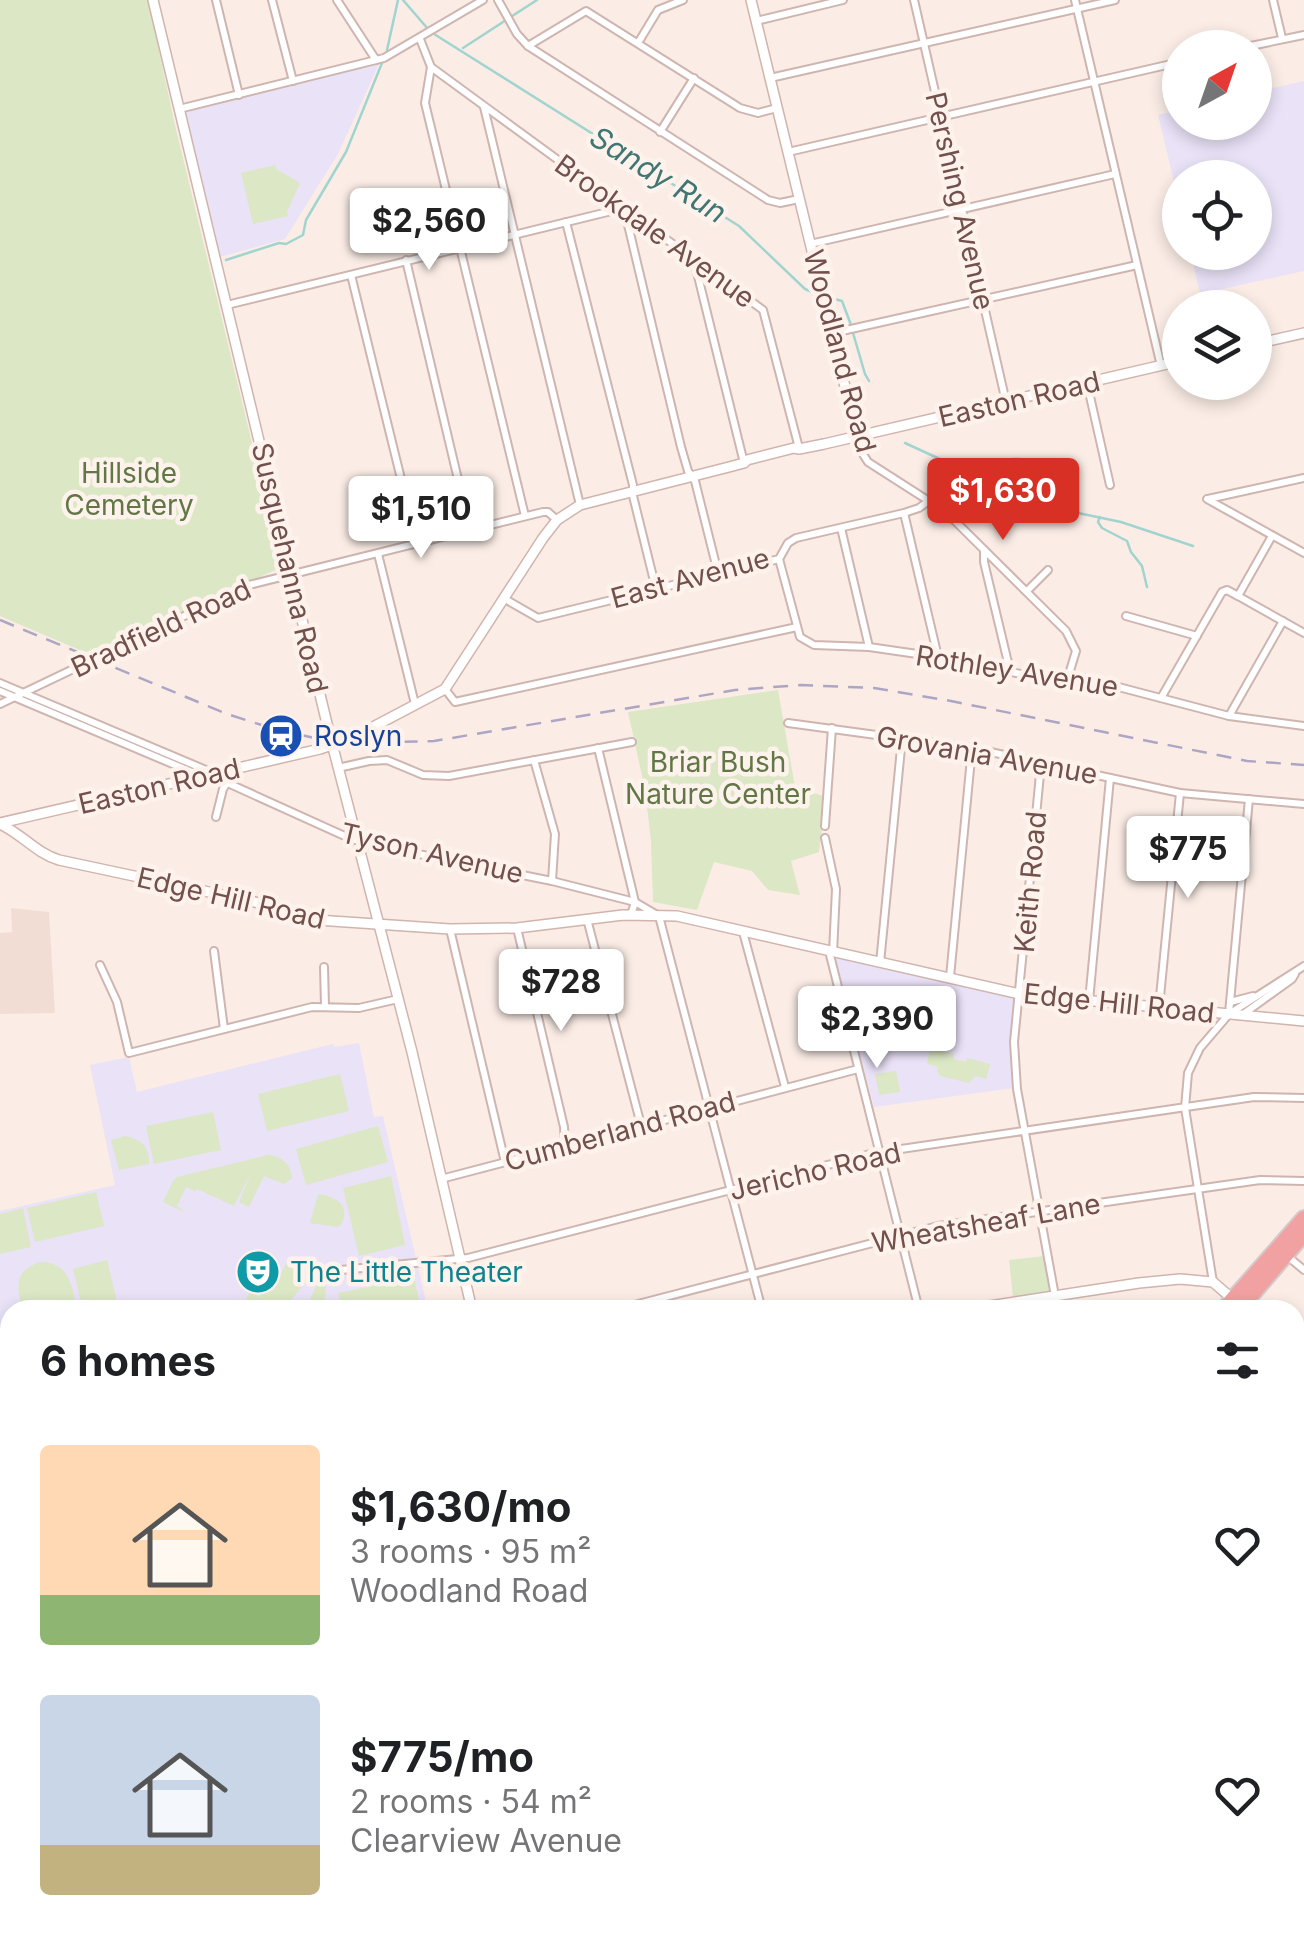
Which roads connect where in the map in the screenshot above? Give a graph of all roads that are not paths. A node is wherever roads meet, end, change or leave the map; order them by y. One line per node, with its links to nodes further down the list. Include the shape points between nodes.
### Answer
1 (154, 0): 31 (main road, Susquehanna Road)
2 (216, 0): 29 (street)
3 (272, 0): 27 (street)
4 (336, 0): 22 (street)
5 (482, 0): 17 (street)
6 (498, 0): 21 (street)
7 (683, 0): 19 (street, via 658,10)
8 (751, 0): 14 (main road, Woodland Road)
9 (843, 0): 14 (street)
10 (914, 0): 20 (street, Pershing Avenue)
11 (1115, 0): 13 (street)
12 (1274, 0): 16 (street)
13 (1076, 4): 20 (street); 28 (street)
14 (756, 22): 26 (main road, Woodland Road)
15 (1304, 36): 16 (street)
16 (1282, 38): 18 (street)
17 (420, 39): 22 (street); 24 (street)
18 (1272, 40)
19 (638, 43): 21 (street, via 586,10); 25 (street)
20 (924, 44): 26 (street); 33 (street, Pershing Avenue)
21 (528, 46): 34 (street)
22 (376, 60): 27 (street)
23 (1162, 66): 28 (street)
24 (431, 68): 30 (street, Brookdale Avenue); 43 (street, via 425,103)
25 (694, 78): 32 (street, via 746,111); 34 (street)
26 (770, 78): 32 (main road, Woodland Road)
27 (293, 81): 29 (street)
28 (1094, 82): 33 (street); 36 (street)
29 (238, 95): 31 (street)
30 (484, 106): 38 (street, Brookdale Avenue); 41 (street)
31 (179, 108): 49 (main road, Susquehanna Road)
32 (777, 108): 35 (main road, Woodland Road)
33 (941, 117): 35 (street); 39 (street, Pershing Avenue)
34 (660, 132): 37 (street, via 768,200)
35 (788, 152): 37 (main road, Woodland Road)
36 (1115, 174): 39 (street); 46 (street)
37 (799, 199): 42 (main road, Woodland Road)
38 (624, 208): 40 (street); 44 (street, Brookdale Avenue); 59 (street)
39 (962, 208): 42 (street); 48 (street, Pershing Avenue)
40 (566, 222): 41 (street); 62 (street)
41 (514, 234): 43 (street); 64 (street)
42 (810, 244): 50 (main road, Woodland Road)
43 (459, 248): 45 (street); 66 (street)
44 (694, 259): 57 (street, Brookdale Avenue, via 764,311); 58 (street)
45 (406, 260): 47 (street); 69 (street)
46 (1137, 265): 48 (street); 53 (street)
47 (351, 274): 49 (street); 71 (street)
48 (983, 299): 50 (street); 55 (street, Pershing Avenue)
49 (227, 305): 78 (main road, Susquehanna Road)
50 (833, 333): 56 (main road, Woodland Road)
51 (1304, 333): 52 (main road)
52 (1272, 340)
53 (1160, 366): 54 (main road, Easton Road)
54 (1087, 383): 55 (main road, Easton Road); 61 (street)
55 (1006, 402): 56 (main road, Easton Road)
56 (857, 436): 57 (main road, Easton Road); 63 (street, Woodland Road, via 868,462)
57 (799, 449): 58 (main road, Easton Road)
58 (744, 463): 59 (main road, Easton Road)
59 (691, 476): 62 (main road, Easton Road); 77 (street)
60 (1304, 478): 70 (street, via 1207,499)
61 (1110, 484)
62 (633, 490): 64 (main road, Easton Road); 79 (street)
63 (930, 500): 65 (street, East Avenue); 72 (street, Woodland Road)
64 (580, 504): 67 (main road, Easton Road)
65 (904, 512): 68 (street, East Avenue); 89 (street)
66 (524, 516): 67 (street, Bradfield Road, via 548,512); 69 (street, Bradfield Road)
67 (558, 520): 82 (main road, Easton Road)
68 (841, 528): 75 (street, East Avenue, via 791,540); 88 (street)
69 (470, 530): 71 (street, Bradfield Road)
70 (1272, 536): 73 (street); 81 (street)
71 (417, 544): 74 (street, Bradfield Road)
72 (984, 549): 80 (street, Woodland Road); 90 (street)
73 (1303, 552)
74 (378, 554): 78 (street, Bradfield Road); 97 (street)
75 (779, 559): 77 (street, East Avenue); 85 (street)
76 (1048, 570): 80 (street)
77 (718, 573): 79 (street, East Avenue)
78 (292, 574): 94 (street, Bradfield Road, via 249,585); 104 (main road, Susquehanna Road)
79 (656, 589): 82 (street, East Avenue, via 538,618)
80 (1027, 591): 91 (street, Woodland Road, via 1072,641)
81 (1238, 596): 84 (street); 87 (street, via 1224,590)
82 (505, 598): 93 (main road, Easton Road)
83 (1126, 616): 87 (street)
84 (1283, 621): 86 (street); 98 (street)
85 (797, 627): 88 (street, Rothley Avenue, via 814,645); 93 (street, via 455,702)
86 (1304, 632)
87 (1198, 636): 95 (street)
88 (869, 647): 89 (street, Rothley Avenue)
89 (938, 657): 90 (street, Rothley Avenue)
90 (1010, 671): 91 (street, Rothley Avenue, via 1050,680)
91 (1069, 674): 95 (street, Rothley Avenue)
92 (0, 687): 94 (street, Tyson Avenue)
93 (444, 690): 97 (main road, Easton Road)
94 (20, 695): 96 (street, Bradfield Road); 110 (street, Tyson Avenue)
95 (1161, 698): 98 (street, Rothley Avenue)
96 (0, 704)
97 (416, 705): 104 (main road, Easton Road)
98 (1229, 716): 100 (street, Rothley Avenue)
99 (788, 723): 101 (street, Grovania Avenue)
100 (1304, 726)
101 (832, 728): 102 (street, Grovania Avenue); 118 (street)
102 (902, 738): 106 (street, Grovania Avenue); 131 (street)
103 (632, 742): 105 (street)
104 (332, 746): 109 (main road, Susquehanna Road); 110 (main road, Easton Road)
105 (598, 748): 107 (street); 121 (street)
106 (972, 748): 108 (street, Grovania Avenue); 136 (street)
107 (534, 760): 109 (street, via 449,776 387,760); 120 (street, via 554,834)
108 (1041, 764): 111 (street, Grovania Avenue); 137 (street, Keith Road)
109 (338, 768): 125 (main road, Susquehanna Road)
110 (210, 775): 112 (street, Tyson Avenue); 117 (main road, Easton Road)
111 (1110, 778): 113 (street, Grovania Avenue); 140 (street)
112 (227, 783): 116 (street); 120 (street, Tyson Avenue, bridge, via 364,843)
113 (1180, 792): 114 (street, Grovania Avenue); 143 (street)
114 (1249, 799): 115 (street, Grovania Avenue); 141 (street)
115 (1304, 804)
116 (216, 817)
117 (0, 824): 125 (main road, Edge Hill Road, via 59,860 252,900 302,917)
118 (825, 826)
119 (825, 838): 130 (street, via 836,889)
120 (552, 882): 121 (street, Tyson Avenue)
121 (635, 902): 122 (street); 123 (street, Tyson Avenue)
122 (631, 915): 123 (main road, Edge Hill Road); 124 (main road, Edge Hill Road)
123 (660, 916): 128 (main road, Edge Hill Road); 152 (street)
124 (586, 919): 126 (main road, Edge Hill Road); 153 (street)
125 (378, 925): 127 (main road, Edge Hill Road); 139 (main road, Susquehanna Road)
126 (517, 928): 127 (main road, Edge Hill Road); 155 (street)
127 (450, 929): 157 (street)
128 (743, 932): 130 (main road, Edge Hill Road); 149 (street)
129 (214, 951): 147 (street)
130 (833, 952): 131 (main road, Edge Hill Road); 148 (street)
131 (880, 962): 136 (main road, Edge Hill Road)
132 (100, 965): 147 (street, via 130,1053)
133 (1304, 966): 135 (street)
134 (324, 967): 142 (street)
135 (1295, 973): 138 (street); 145 (street)
136 (950, 979): 137 (main road, Edge Hill Road)
137 (1020, 994): 140 (main road, Edge Hill Road); 154 (street, Keith Road, via 1014,1070)
138 (1262, 994): 141 (street); 144 (street)
139 (398, 1000): 142 (street); 158 (main road, Susquehanna Road)
140 (1090, 1001): 143 (main road, Edge Hill Road)
141 (1230, 1002): 144 (street)
142 (325, 1006): 147 (street)
143 (1158, 1006): 144 (main road, Edge Hill Road)
144 (1229, 1014): 145 (main road, Edge Hill Road); 151 (street, via 1194,1056)
145 (1241, 1015): 146 (main road, Edge Hill Road)
146 (1304, 1022)
147 (224, 1029)
148 (858, 1069): 149 (street, Cumberland Road); 156 (street)
149 (784, 1088): 152 (street, Cumberland Road)
150 (1304, 1098): 151 (street, Jericho Road)
151 (1185, 1108): 154 (street, Jericho Road); 160 (street)
152 (709, 1109): 153 (street, Cumberland Road); 161 (street)
153 (640, 1124): 155 (street, Cumberland Road)
154 (1025, 1131): 156 (street, Jericho Road); 162 (street, Keith Road)
155 (565, 1146): 157 (street, Cumberland Road)
156 (879, 1152): 161 (street, Jericho Road); 165 (street)
157 (505, 1162): 158 (street, Cumberland Road)
158 (441, 1178): 167 (main road, Susquehanna Road)
159 (1304, 1180): 160 (street, Wheatsheaf Lane)
160 (1197, 1189): 162 (street, Wheatsheaf Lane); 171 (street)
161 (731, 1190): 167 (street, Jericho Road); 170 (street)
162 (1040, 1212): 165 (street, Wheatsheaf Lane); 172 (street, Keith Road)
163 (1304, 1218): 166 (highway)
164 (1304, 1234): 166 (highway)
165 (900, 1235): 170 (street, Wheatsheaf Lane); 176 (street)
166 (1282, 1252): 168 (street); 179 (highway)
167 (460, 1258): 169 (street, Jericho Road); 173 (main road, Susquehanna Road)
168 (1304, 1270)
169 (330, 1271)
170 (752, 1274): 174 (street, Wheatsheaf Lane); 175 (street)
171 (1213, 1282): 172 (main road, via 1162,1280); 178 (main road)
172 (1055, 1296): 177 (main road)
173 (470, 1300)
174 (652, 1300)
175 (759, 1300)
176 (916, 1300)
177 (1028, 1300)
178 (1229, 1300)
179 (1241, 1300)

